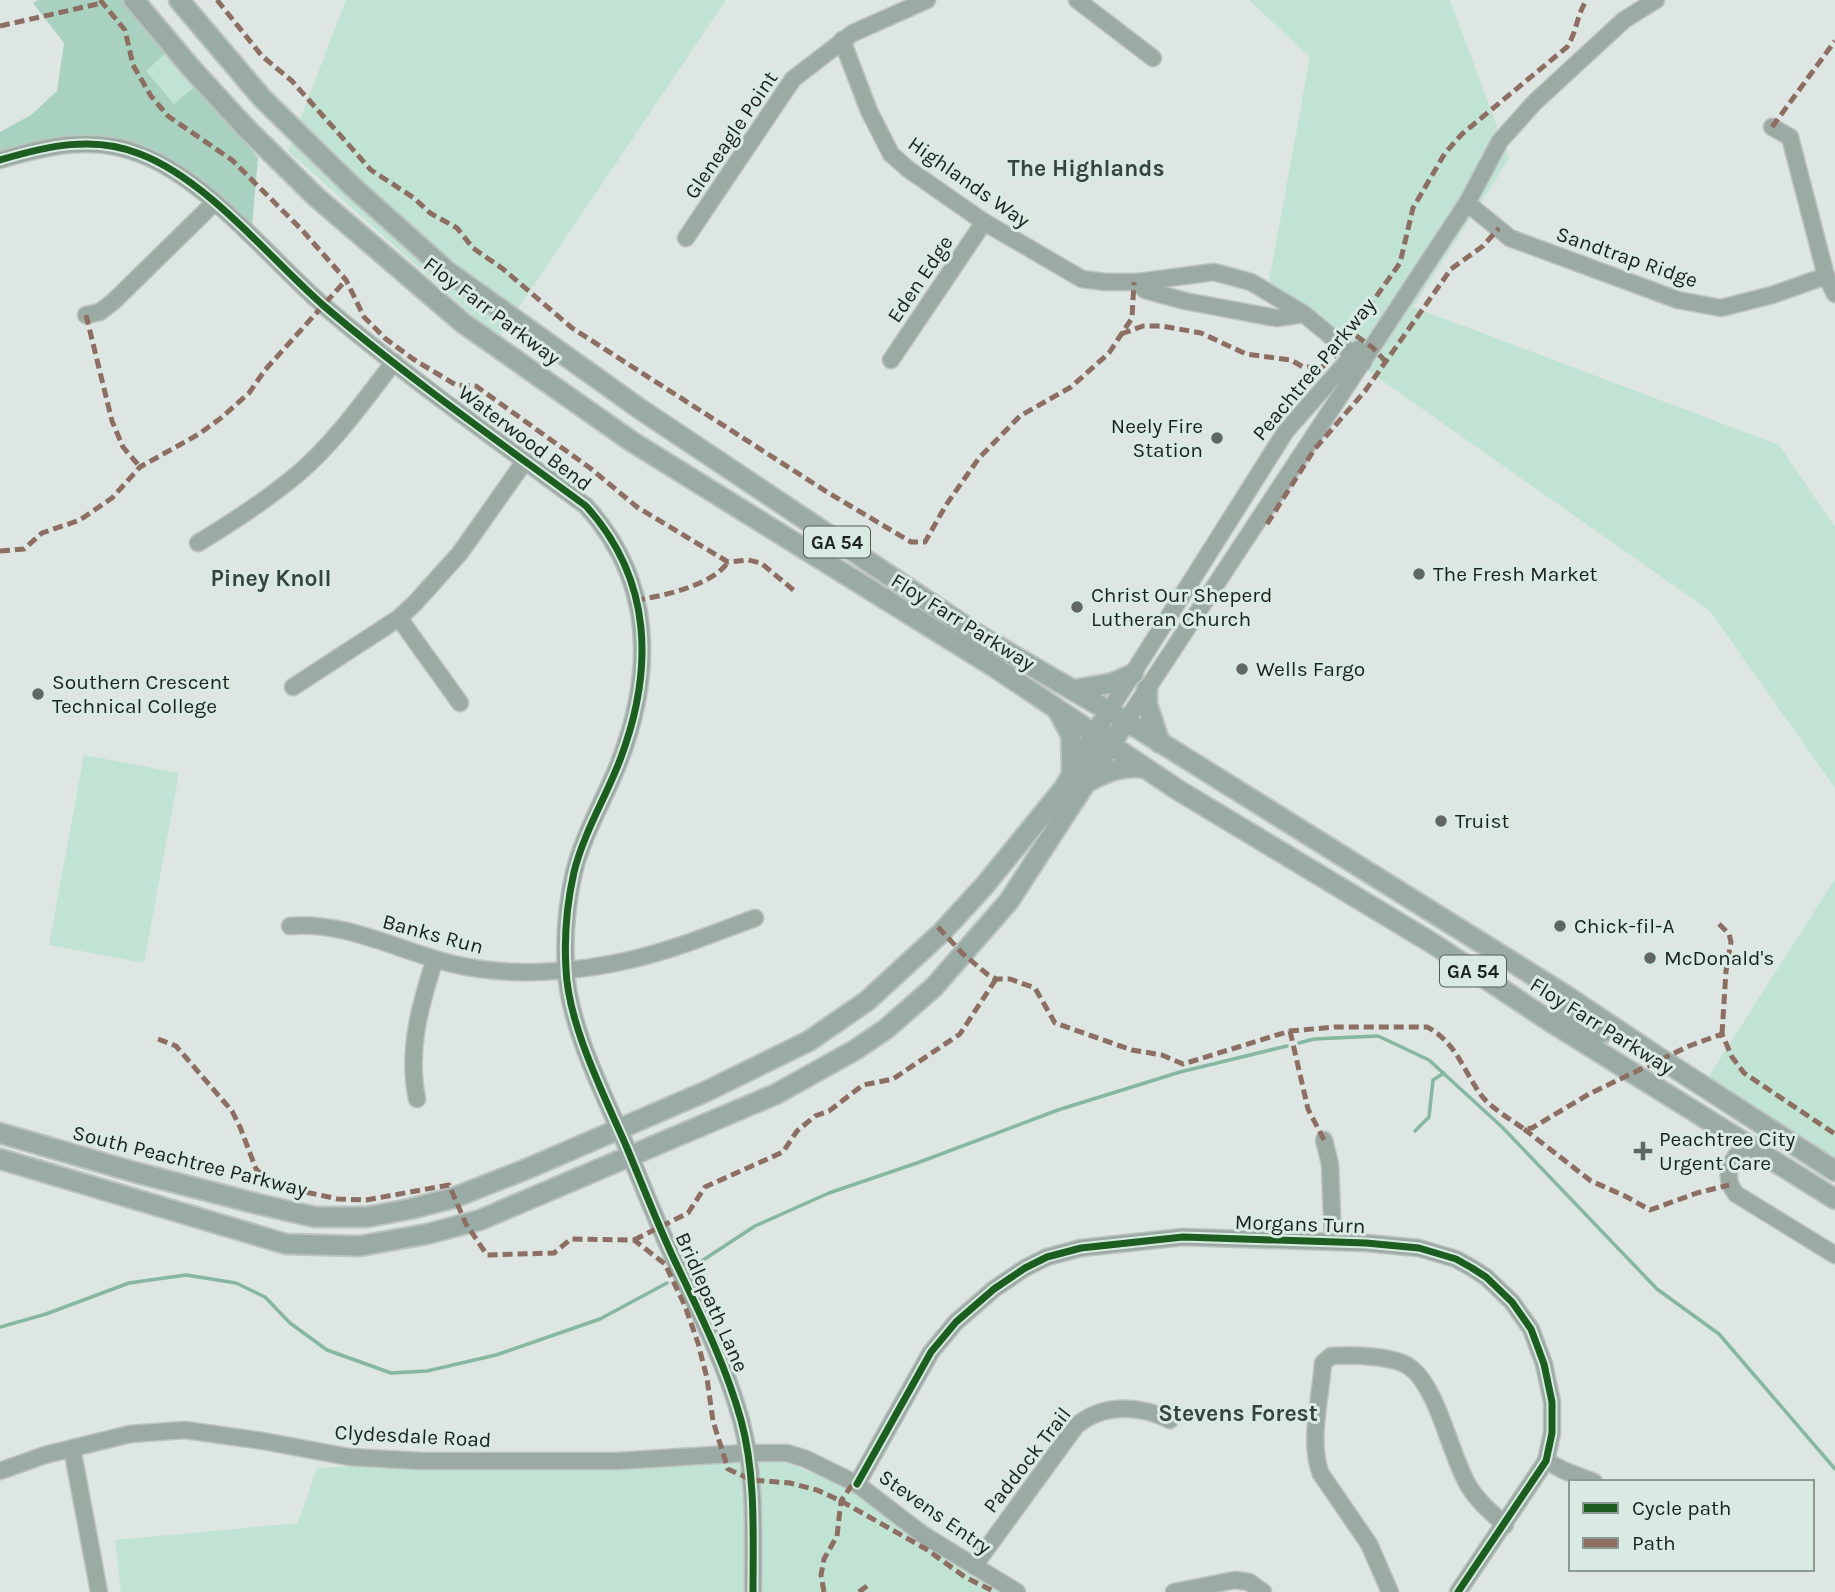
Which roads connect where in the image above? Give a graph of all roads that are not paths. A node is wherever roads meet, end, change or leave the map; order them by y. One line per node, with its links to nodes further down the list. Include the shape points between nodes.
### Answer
1 (134, 0): 32 (main road, Floy Farr Parkway / GA 54, via 246,128 316,196 463,323 631,441)
2 (179, 0): 30 (main road, Floy Farr Parkway / GA 54, via 262,98 447,271 790,511 979,636)
3 (927, 0): 6 (street, Gleneagle Point)
4 (1077, 0): 7 (street)
5 (1656, 0): 11 (street, via 1623,20 1535,102 1500,141)
6 (842, 40): 12 (street, Highlands Way, via 891,154); 13 (street, Gleneagle Point, via 793,79)
7 (1153, 58)
8 (1772, 127): 14 (street, via 1790,137)
9 (0, 160): 10 (street, Waterwood Bend, via 62,145 116,146 142,154)
10 (215, 202): 18 (street, via 114,301 100,312); 21 (street, Waterwood Bend, via 323,305)
11 (1467, 203): 14 (street, Sandtrap Ridge, via 1510,238 1678,300 1721,308); 19 (street)
12 (984, 222): 15 (street, Highlands Way, via 1082,279); 20 (street, Eden Edge)
13 (686, 239)
14 (1826, 276): 16 (street)
15 (1138, 282): 17 (street, Highlands Way, via 1145,290 1196,303 1276,318); 17 (street, Highlands Way, via 1214,272 1251,282)
16 (1835, 294)
17 (1304, 314): 19 (street, Highlands Way)
18 (86, 315)
19 (1358, 359): 24 (street, Peachtree Parkway, via 1286,431); 25 (street)
20 (891, 360)
21 (394, 362): 22 (street, Waterwood Bend); 23 (street, via 300,472)
22 (524, 461): 26 (street, via 460,553); 42 (street, Waterwood Bend, via 586,506 609,533 632,582 644,652 637,709 575,869)
23 (198, 543)
24 (1186, 589): 25 (street); 27 (street, Peachtree Parkway)
25 (1206, 599): 29 (street)
26 (399, 618): 28 (street); 31 (street)
27 (1133, 674): 30 (main road, via 1113,683); 33 (street, Peachtree Parkway)
28 (293, 687)
29 (1147, 689): 33 (street); 35 (main road, via 1147,704)
30 (1073, 690): 33 (main road, Floy Farr Parkway / GA 54)
31 (460, 703)
32 (1058, 710): 34 (main road, Floy Farr Parkway / GA 54); 37 (main road, via 1071,735)
33 (1117, 716): 34 (main road); 35 (main road, Floy Farr Parkway / GA 54)
34 (1103, 740): 36 (main road, Floy Farr Parkway / GA 54); 37 (main road, South Peachtree Parkway)
35 (1160, 743): 43 (main road, Floy Farr Parkway / GA 54)
36 (1145, 768): 37 (main road, via 1130,766); 40 (main road, Floy Farr Parkway / GA 54)
37 (1080, 778): 47 (main road, South Peachtree Parkway, via 1064,788 951,923 867,1001 808,1041); 51 (main road, via 1009,901 934,987 902,1016 855,1050 776,1094)
38 (755, 918): 42 (street, Banks Run, via 633,959)
39 (290, 926): 41 (street, Banks Run, via 328,927)
40 (1432, 943): 43 (main road, via 1450,944 1530,994); 44 (main road, Floy Farr Parkway / GA 54)
41 (435, 959): 42 (street, Banks Run, via 490,971); 46 (street, via 417,1019 413,1056)
42 (566, 970): 47 (street, Waterwood Bend, via 574,1020)
43 (1565, 995): 45 (main road, Floy Farr Parkway / GA 54)
44 (1551, 1022): 45 (main road, via 1559,1013 1567,1014 1628,1049); 50 (main road, Floy Farr Parkway / GA 54)
45 (1646, 1049): 53 (main road, Floy Farr Parkway / GA 54)
46 (417, 1099)
47 (619, 1129): 48 (main road, South Peachtree Parkway, via 453,1198 367,1217 315,1217 258,1204); 51 (street, Bridlepath Lane)
48 (0, 1133)
49 (1324, 1140): 55 (street, via 1330,1164)
50 (1748, 1144): 54 (main road, Floy Farr Parkway / GA 54); 56 (street, via 1734,1159 1729,1185)
51 (630, 1156): 52 (main road, via 480,1220 427,1234 340,1246 286,1244); 59 (street, Bridlepath Lane, via 727,1379 742,1422)
52 (0, 1158)
53 (1835, 1171)
54 (1835, 1199)
55 (1332, 1242): 60 (street, Morgans Turn, via 1434,1252 1472,1268 1499,1287 1531,1328 1544,1364 1552,1402); 63 (street, Morgans Turn, via 1183,1237 1082,1248 1035,1262 994,1289 956,1322 931,1352)
56 (1835, 1255)
57 (1170, 1420): 65 (street, Paddock Trail, via 1132,1408 1088,1416 1076,1426)
58 (72, 1448): 59 (street, Clydesdale Road, via 130,1434 185,1430 349,1457 421,1461 651,1461); 61 (street, Clydesdale Road); 66 (street)
59 (746, 1453): 63 (street, Stevens Entry, via 806,1458); 67 (street, Bridlepath Lane, via 752,1480)
60 (1546, 1461): 62 (street); 64 (street, Morgans Turn)
61 (0, 1471)
62 (1589, 1480)
63 (857, 1484): 65 (street, Stevens Entry, via 922,1534)
64 (1505, 1525): 71 (street, via 1476,1498 1432,1400 1411,1367 1396,1360 1331,1356 1324,1363 1316,1463 1368,1544); 72 (street, Morgans Turn)
65 (974, 1566): 68 (street, Stevens Entry)
66 (99, 1592)
67 (753, 1592)
68 (1017, 1592)
69 (1174, 1592): 70 (street, via 1235,1580 1249,1582)
70 (1263, 1592)
71 (1390, 1592)
72 (1458, 1592)

